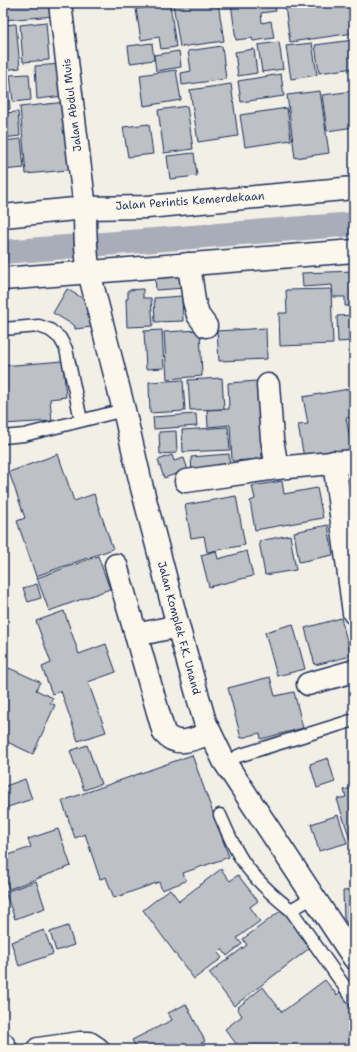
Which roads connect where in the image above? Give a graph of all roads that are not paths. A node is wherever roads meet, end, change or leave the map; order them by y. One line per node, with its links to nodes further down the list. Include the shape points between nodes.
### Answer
1 (60, 3): 4 (street, Jalan Abdul Muis)
2 (354, 188): 4 (street, Jalan Perintis Kemerdekaan, via 147,207)
3 (3, 216): 4 (street, Jalan Perintis Kemerdekaan)
4 (85, 216): 7 (street, Jalan Abdul Muis)
5 (354, 251): 6 (street)
6 (189, 264): 7 (street); 9 (street, via 194,301 198,315)
7 (88, 268): 8 (street); 12 (street, Jalan Komplek F.K. Unand)
8 (3, 279)
9 (206, 326)
10 (3, 329): 13 (lane, via 39,326 60,338 66,349)
11 (268, 385): 16 (street, via 272,439)
12 (124, 410): 13 (lane); 20 (street, Jalan Komplek F.K. Unand)
13 (81, 420): 14 (lane)
14 (3, 438)
15 (344, 462): 16 (street); 19 (street)
16 (278, 468): 17 (street)
17 (186, 481)
18 (116, 565): 21 (street)
19 (354, 613)
20 (178, 626): 21 (street); 25 (street, Jalan Komplek F.K. Unand)
21 (136, 636): 25 (street, via 164,733 168,738 184,742)
22 (354, 671): 23 (street)
23 (308, 684)
24 (354, 720): 26 (lane)
25 (210, 733): 28 (street, Jalan Komplek F.K. Unand, via 224,761)
26 (238, 756)
27 (220, 815): 29 (lane, via 234,846 250,871 274,897)
28 (314, 897): 29 (lane); 30 (street, Jalan Komplek F.K. Unand)
29 (291, 910): 31 (lane)
30 (354, 958)
31 (354, 1000)
32 (3, 1044): 33 (street)
33 (6, 1049)
34 (38, 1049): 35 (street, via 80,1043 90,1043)
35 (98, 1049)

